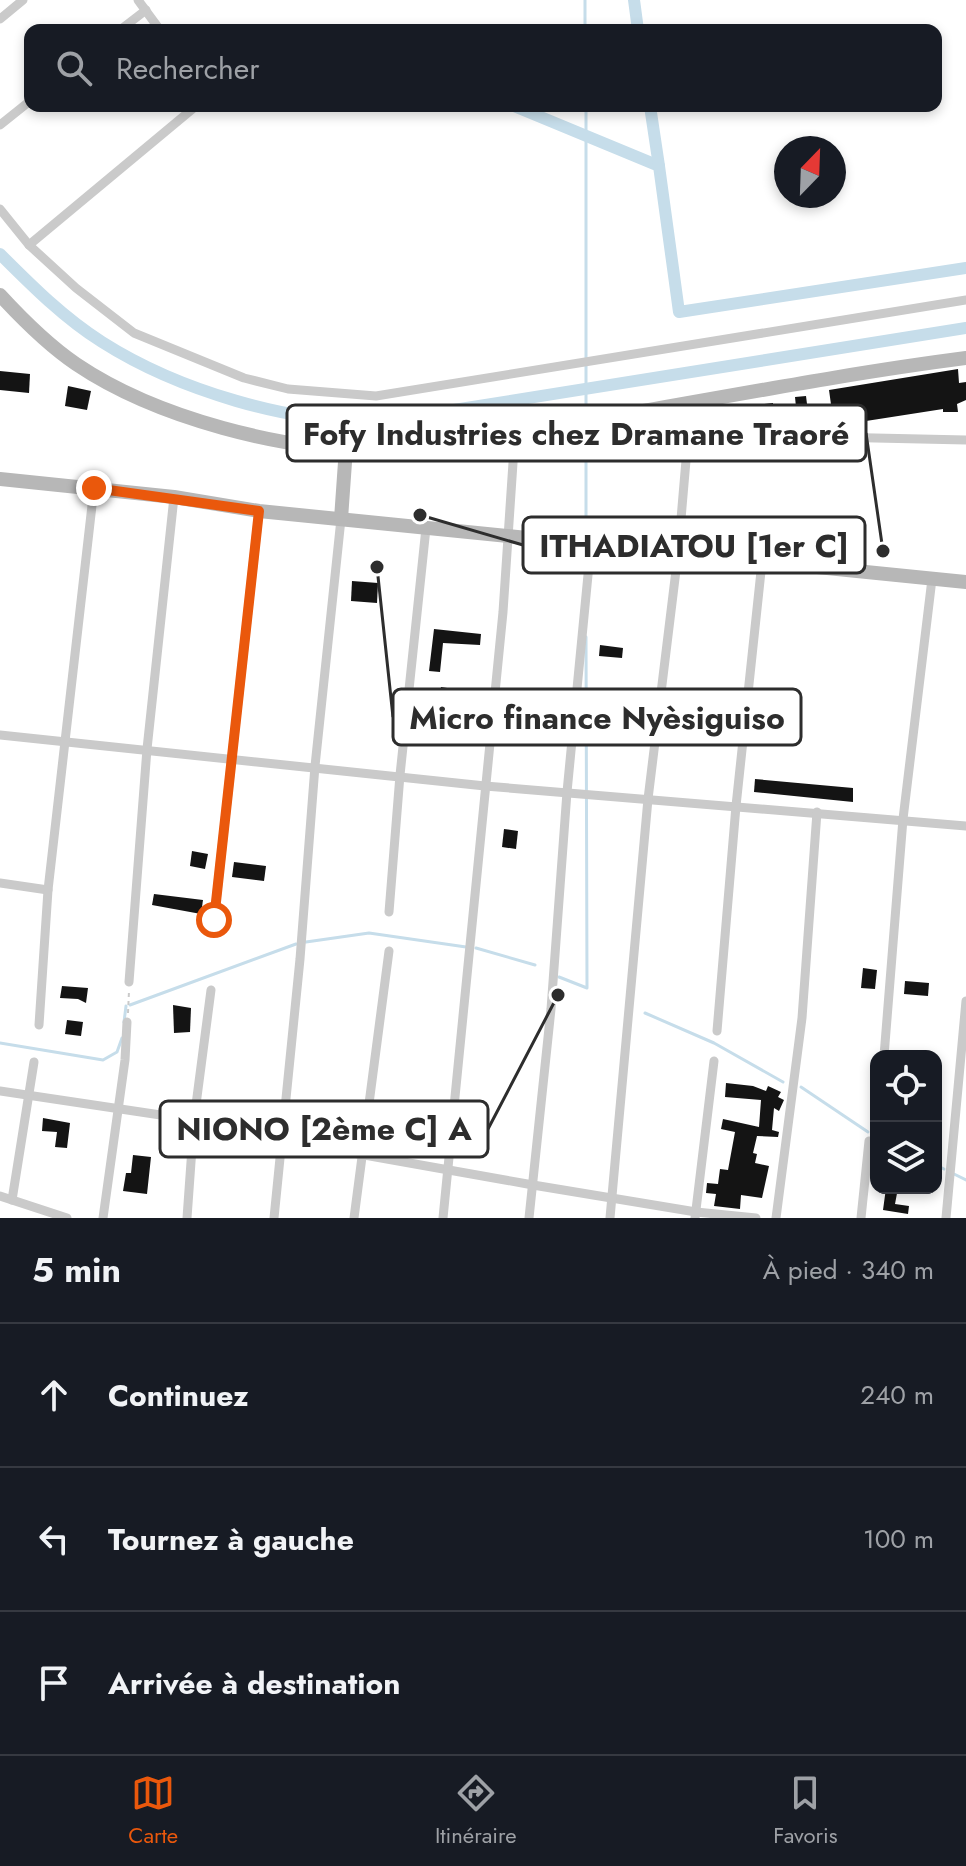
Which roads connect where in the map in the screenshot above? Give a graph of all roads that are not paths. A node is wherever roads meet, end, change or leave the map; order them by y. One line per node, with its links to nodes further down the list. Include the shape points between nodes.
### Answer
1 (23, 0): 4 (street)
2 (138, 0): 3 (street)
3 (146, 10): 5 (street); 6 (street)
4 (0, 19)
5 (128, 24)
6 (156, 24)
7 (24, 106): 9 (street)
8 (189, 112): 11 (street)
9 (0, 125)
10 (0, 209): 11 (street)
11 (29, 245): 13 (street, via 134,333 244,378 333,394 376,396)
12 (0, 295): 19 (street, via 77,364 133,394 254,436)
13 (966, 300)
14 (966, 358): 15 (street)
15 (671, 406): 16 (street); 17 (street)
16 (515, 433): 19 (street, via 421,447); 26 (street)
17 (688, 437): 18 (street); 28 (street)
18 (966, 440)
19 (346, 448): 24 (street)
20 (0, 479): 21 (street)
21 (94, 488): 22 (street); 33 (street)
22 (174, 497): 23 (street); 34 (street)
23 (259, 511): 24 (street); 35 (street)
24 (341, 519): 25 (street); 36 (street)
25 (426, 528): 26 (street); 37 (street)
26 (508, 535): 27 (street); 38 (street)
27 (591, 544): 28 (street); 39 (street)
28 (678, 554): 29 (street); 40 (street)
29 (762, 562): 30 (street); 41 (street)
30 (932, 579): 31 (street); 43 (street)
31 (966, 582)
32 (0, 735): 33 (street)
33 (64, 741): 34 (street); 46 (street)
34 (147, 749): 35 (street); 50 (street)
35 (232, 760): 36 (street); 48 (street)
36 (315, 766): 37 (street); 63 (street)
37 (400, 775): 38 (street); 47 (street)
38 (485, 786): 39 (street); 66 (street)
39 (567, 792): 40 (street); 67 (street)
40 (648, 799): 41 (street); 69 (street)
41 (736, 806): 42 (street); 55 (street)
42 (817, 812): 43 (street); 81 (street, via 802,1018)
43 (903, 819): 44 (street); 56 (street)
44 (966, 826)
45 (0, 883): 46 (street)
46 (48, 890): 54 (street)
47 (389, 912)
48 (214, 920)
49 (389, 951): 65 (street)
50 (129, 982)
51 (211, 990): 62 (street)
52 (966, 1001): 83 (street)
53 (127, 1022): 61 (street)
54 (39, 1025)
55 (717, 1031)
56 (884, 1050)
57 (714, 1061): 71 (street)
58 (34, 1062): 60 (street)
59 (0, 1091): 60 (street)
60 (29, 1096): 61 (street); 70 (street)
61 (117, 1109): 62 (street); 73 (street)
62 (194, 1120): 63 (street); 74 (street)
63 (280, 1140): 65 (street); 75 (street)
64 (869, 1141): 82 (street)
65 (363, 1155): 66 (street); 76 (street)
66 (449, 1170): 67 (street); 77 (street)
67 (533, 1185): 69 (street); 78 (street)
68 (0, 1196): 70 (street)
69 (613, 1197): 71 (street); 79 (street)
70 (12, 1200): 72 (street)
71 (695, 1215): 80 (street)
72 (67, 1218)
73 (103, 1218)
74 (187, 1218)
75 (274, 1218)
76 (354, 1218)
77 (443, 1218)
78 (529, 1218)
79 (610, 1218)
80 (756, 1218)
81 (776, 1218)
82 (861, 1218)
83 (946, 1218)

